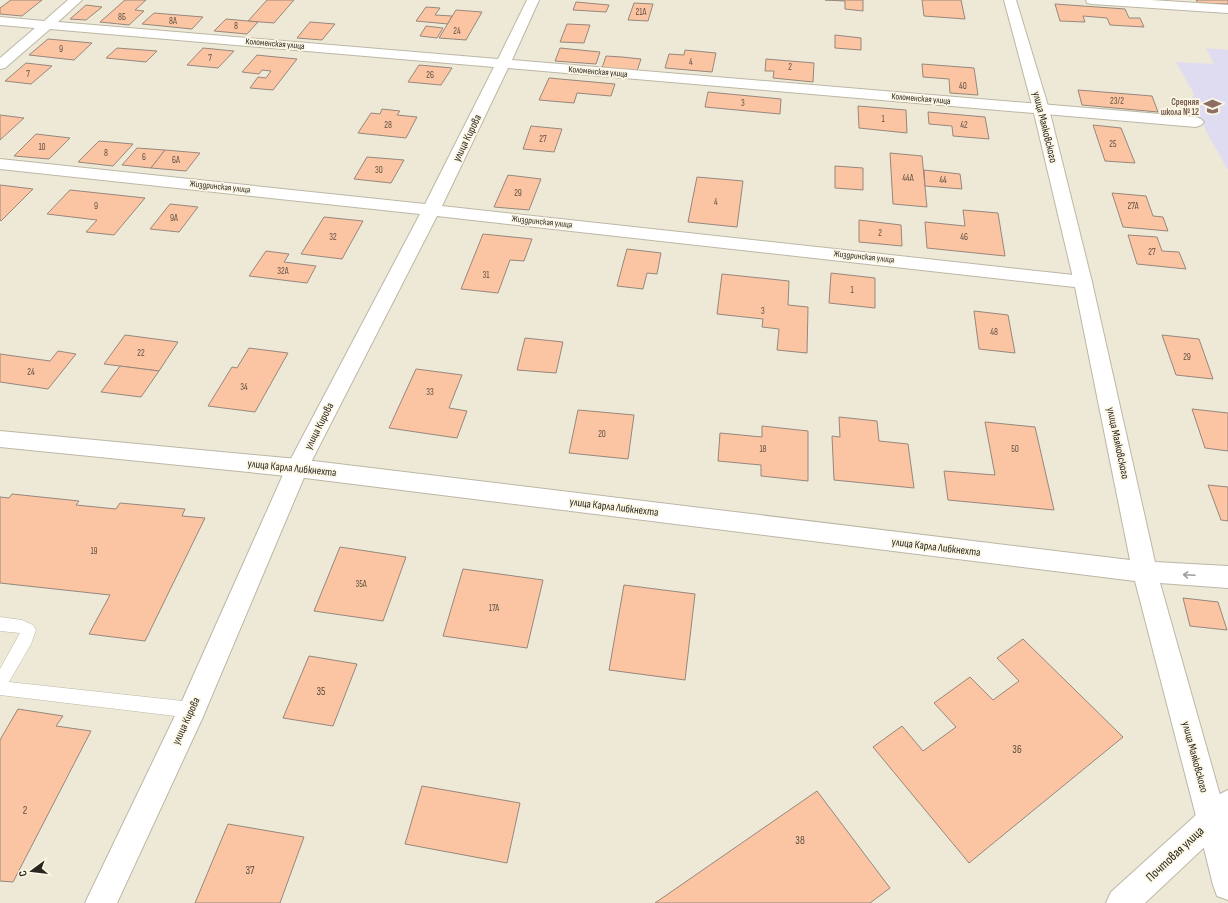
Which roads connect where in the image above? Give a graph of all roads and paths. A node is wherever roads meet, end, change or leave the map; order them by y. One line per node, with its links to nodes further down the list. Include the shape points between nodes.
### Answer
1 (76, 0): 7 (street)
2 (533, 0): 8 (street, улица Кирова)
3 (1010, 0): 10 (street, улица Маяковского)
4 (1092, 0): 5 (street)
5 (1228, 9)
6 (0, 21): 7 (street, Коломенская улица)
7 (47, 25): 8 (street, Коломенская улица); 9 (street)
8 (503, 64): 10 (street, Коломенская улица); 13 (street, улица Кирова)
9 (0, 65)
10 (1041, 109): 11 (street, Коломенская улица); 14 (street, улица Маяковского)
11 (1196, 122)
12 (0, 164): 13 (street, Жиздринская улица)
13 (431, 210): 14 (street, Жиздринская улица); 16 (street, улица Кирова)
14 (1083, 282): 17 (street, улица Маяковского)
15 (0, 439): 16 (street, улица Карла Либкнехта)
16 (297, 468): 17 (street, улица Карла Либкнехта); 22 (street, улица Кирова)
17 (1145, 572): 18 (street, улица Карла Либкнехта, one-way to 17); 23 (street, улица Маяковского)
18 (1228, 577)
19 (0, 624): 20 (lane, via 28,630 26,639)
20 (0, 683)
21 (0, 688): 22 (lane)
22 (192, 710): 25 (street, улица Кирова)
23 (1220, 812): 24 (street, улица Маяковского); 26 (street, Почтовая улица)
24 (1228, 885)
25 (101, 903)
26 (1122, 903)

